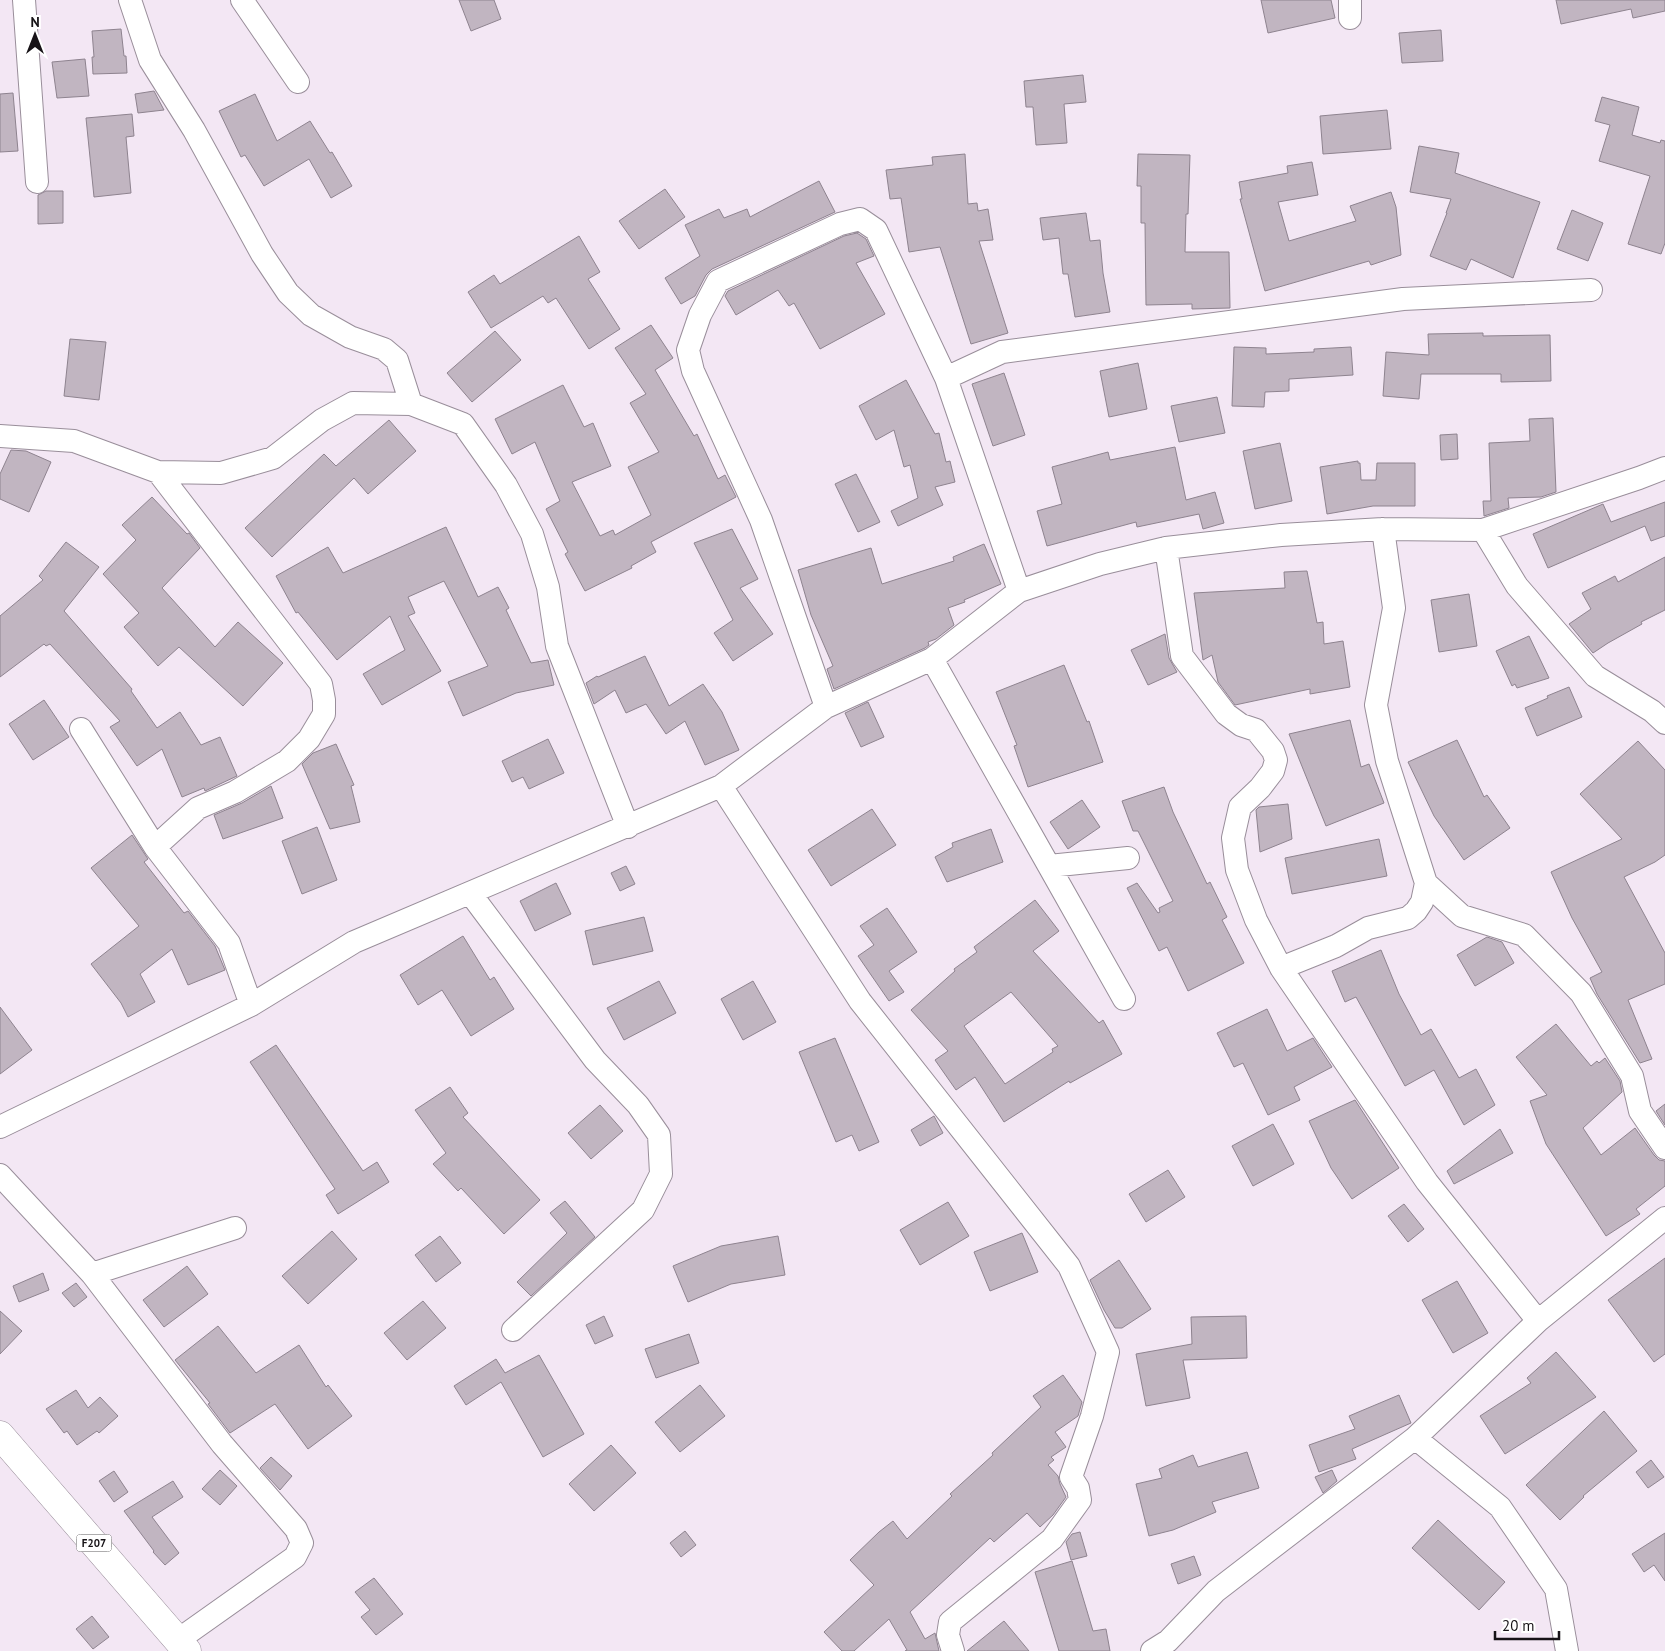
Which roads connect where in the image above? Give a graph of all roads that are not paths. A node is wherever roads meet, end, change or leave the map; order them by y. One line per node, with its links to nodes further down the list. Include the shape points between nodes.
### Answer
1 (24, 0): 5 (street)
2 (130, 0): 8 (street, via 150,60 288,293 312,315 350,337 384,349 397,360)
3 (242, 0): 4 (street)
4 (298, 82)
5 (37, 182)
6 (1591, 290): 7 (street, via 1403,299 1002,352)
7 (946, 378): 15 (street); 17 (street, via 876,230 860,219 840,224 718,281 700,315 688,350 693,371 762,520)
8 (411, 404): 11 (street, via 353,403 322,420 273,458 221,473); 21 (street, via 463,424 506,485 532,534 548,588 557,646)
9 (0, 436): 11 (street, via 74,441)
10 (1665, 468): 13 (street)
11 (158, 472): 22 (street, via 321,684 324,714 309,740 287,761 234,792 198,808)
12 (1383, 529): 13 (street); 14 (street, via 1281,535); 25 (street, via 1394,608 1376,705 1387,761)
13 (1483, 530): 18 (street, via 1517,586 1595,676 1652,711)
14 (1166, 548): 15 (street, via 1100,564); 27 (street, via 1182,656 1226,714 1240,725 1256,730 1273,750 1276,760 1273,771 1260,788 1240,807 1233,838 1237,870 1256,920)
15 (1019, 591): 16 (street)
16 (932, 659): 17 (street); 24 (street)
17 (826, 707): 20 (street)
18 (1665, 723)
19 (81, 729): 22 (street)
20 (721, 786): 21 (street); 42 (street, via 860,1001 1069,1266 1108,1352 1092,1416 1071,1477 1078,1488 1080,1500 1052,1539 950,1622 948,1636)
21 (628, 826): 26 (street)
22 (155, 847): 29 (street, via 229,943)
23 (1128, 858): 24 (street)
24 (1049, 866): 28 (street)
25 (1426, 883): 27 (street, via 1422,902 1408,918 1368,928 1336,946); 31 (street, via 1462,916 1524,935 1581,993 1632,1076 1640,1112)
26 (470, 893): 29 (street, via 354,942); 37 (street, via 595,1060 638,1105 659,1135 661,1174 643,1210)
27 (1281, 968): 36 (street, via 1427,1182)
28 (1124, 999)
29 (251, 1005): 30 (street)
30 (0, 1127)
31 (1665, 1148)
32 (0, 1175): 35 (street)
33 (1665, 1218): 36 (street)
34 (234, 1228): 35 (street)
35 (92, 1274): 40 (street, via 222,1444 296,1529 302,1543 295,1557)
36 (1538, 1321): 39 (street)
37 (513, 1330)
38 (0, 1436): 40 (main road, F207)
39 (1415, 1438): 41 (street, via 1216,1591); 43 (street, via 1500,1507 1556,1589)
40 (182, 1646)
41 (1166, 1648)
42 (953, 1651)
43 (1567, 1651)

